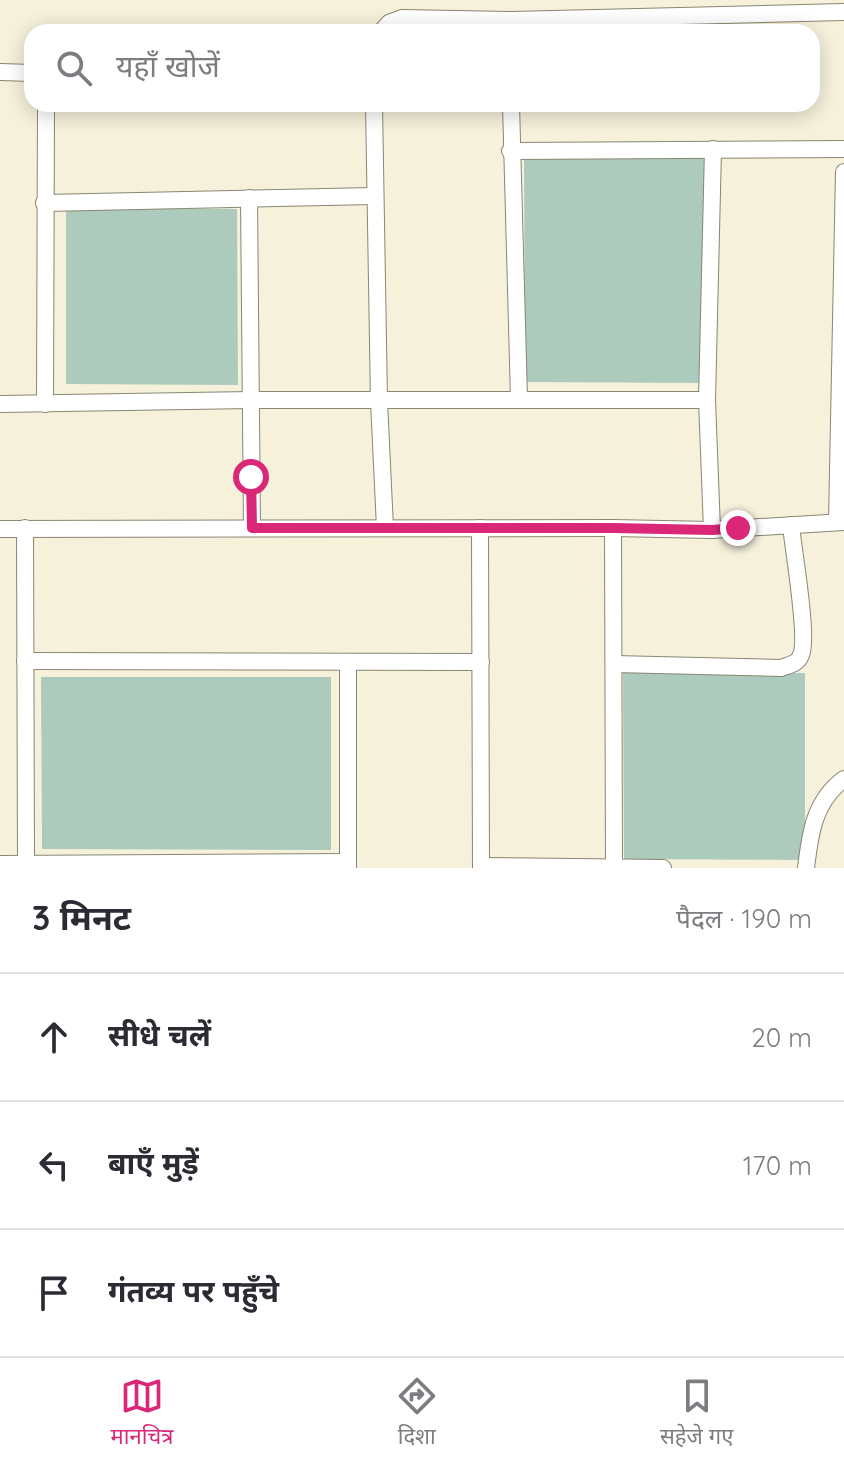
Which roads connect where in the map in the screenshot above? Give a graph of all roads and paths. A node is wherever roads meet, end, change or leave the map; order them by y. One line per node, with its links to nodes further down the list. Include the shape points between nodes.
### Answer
1 (844, 12): 4 (street)
2 (388, 24): 3 (street, via 402,18)
3 (484, 24)
4 (559, 24)
5 (0, 72): 6 (street)
6 (24, 73)
7 (46, 112): 16 (street)
8 (374, 112): 14 (street)
9 (511, 112): 12 (street)
10 (713, 149): 11 (street); 12 (street); 19 (street)
11 (844, 149)
12 (510, 151): 17 (street)
13 (844, 172): 23 (street)
14 (374, 196): 15 (street); 20 (street)
15 (249, 198): 16 (street); 18 (street)
16 (44, 203): 22 (street)
17 (519, 399): 19 (street); 20 (street)
18 (251, 400): 20 (street); 22 (street); 26 (street)
19 (707, 400): 31 (street)
20 (379, 401): 27 (street)
21 (0, 404): 22 (street)
22 (45, 404)
23 (840, 522): 24 (street)
24 (791, 525): 31 (street); 35 (street, via 803,634 798,661 781,668)
25 (25, 528): 26 (street); 30 (street); 32 (street)
26 (252, 528): 27 (street)
27 (385, 528): 28 (street)
28 (480, 528): 29 (street); 34 (street)
29 (613, 528): 31 (street); 35 (street)
30 (0, 529)
31 (712, 530)
32 (25, 661): 33 (street); 37 (street)
33 (348, 662): 34 (street); 39 (street)
34 (481, 662): 41 (street)
35 (614, 664): 40 (street)
36 (844, 779): 43 (street, via 822,802 811,825)
37 (26, 862): 38 (street); 39 (street)
38 (0, 864)
39 (348, 865)
40 (614, 866): 41 (street); 42 (street)
41 (481, 867)
42 (663, 868)
43 (806, 868)

